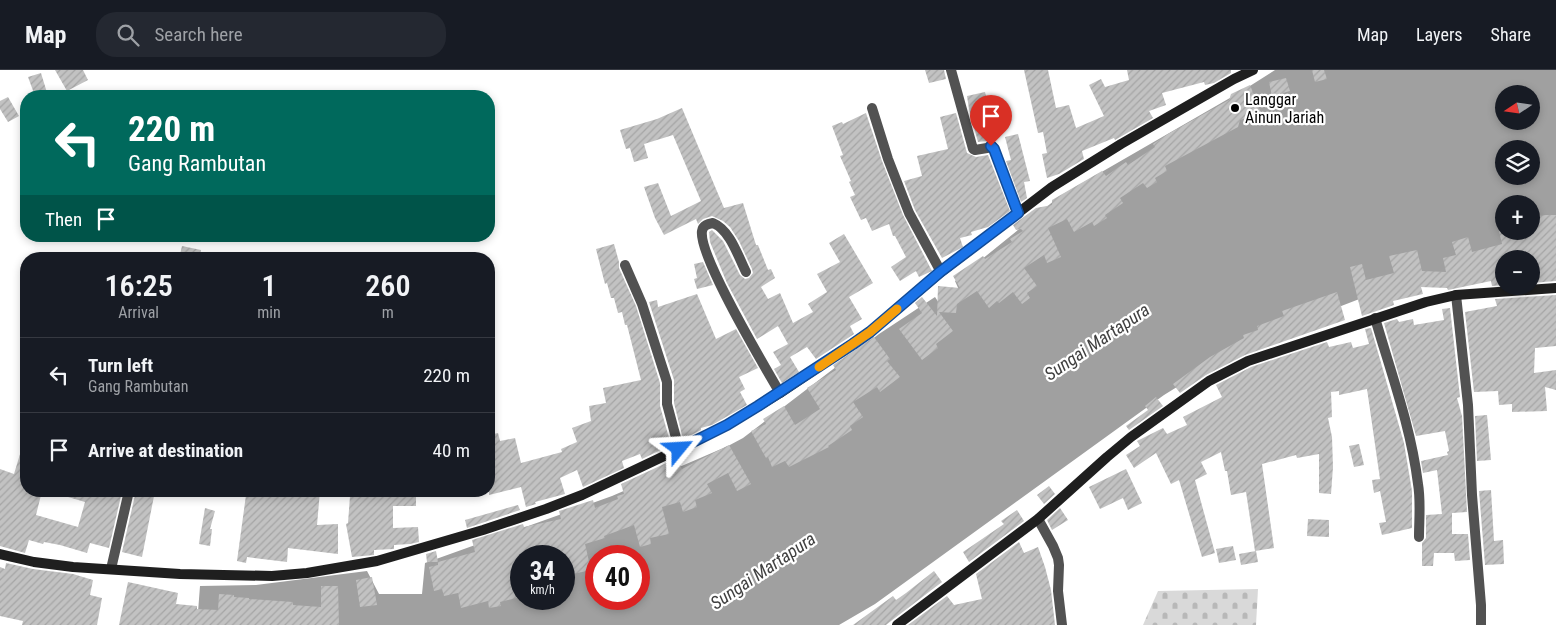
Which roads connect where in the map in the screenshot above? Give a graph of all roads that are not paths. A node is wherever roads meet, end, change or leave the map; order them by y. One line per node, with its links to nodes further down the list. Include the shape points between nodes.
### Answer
1 (951, 70): 4 (street, via 973,149 993,147)
2 (1253, 70): 4 (street, via 1121,144 1052,187)
3 (872, 108): 7 (street, via 909,213)
4 (1018, 213): 7 (street)
5 (625, 266): 12 (street, via 644,311 667,382 667,404)
6 (746, 272): 11 (street, via 722,228 713,223 706,224 702,229 703,239 716,276)
7 (940, 272): 11 (street, via 870,332)
8 (1556, 288): 9 (street)
9 (1456, 295): 10 (street); 20 (street, via 1468,405)
10 (1375, 318): 14 (street, via 1248,361 1209,381 1107,457); 15 (street, via 1400,398 1416,470)
11 (780, 393): 12 (street)
12 (679, 449): 17 (street, via 546,510 377,561 272,576)
13 (127, 497): 17 (street)
14 (1038, 519): 18 (street); 19 (street, via 1058,558)
15 (1419, 537)
16 (0, 554): 17 (street, via 34,562)
17 (111, 569)
18 (897, 625)
19 (1062, 625)
20 (1481, 625)

